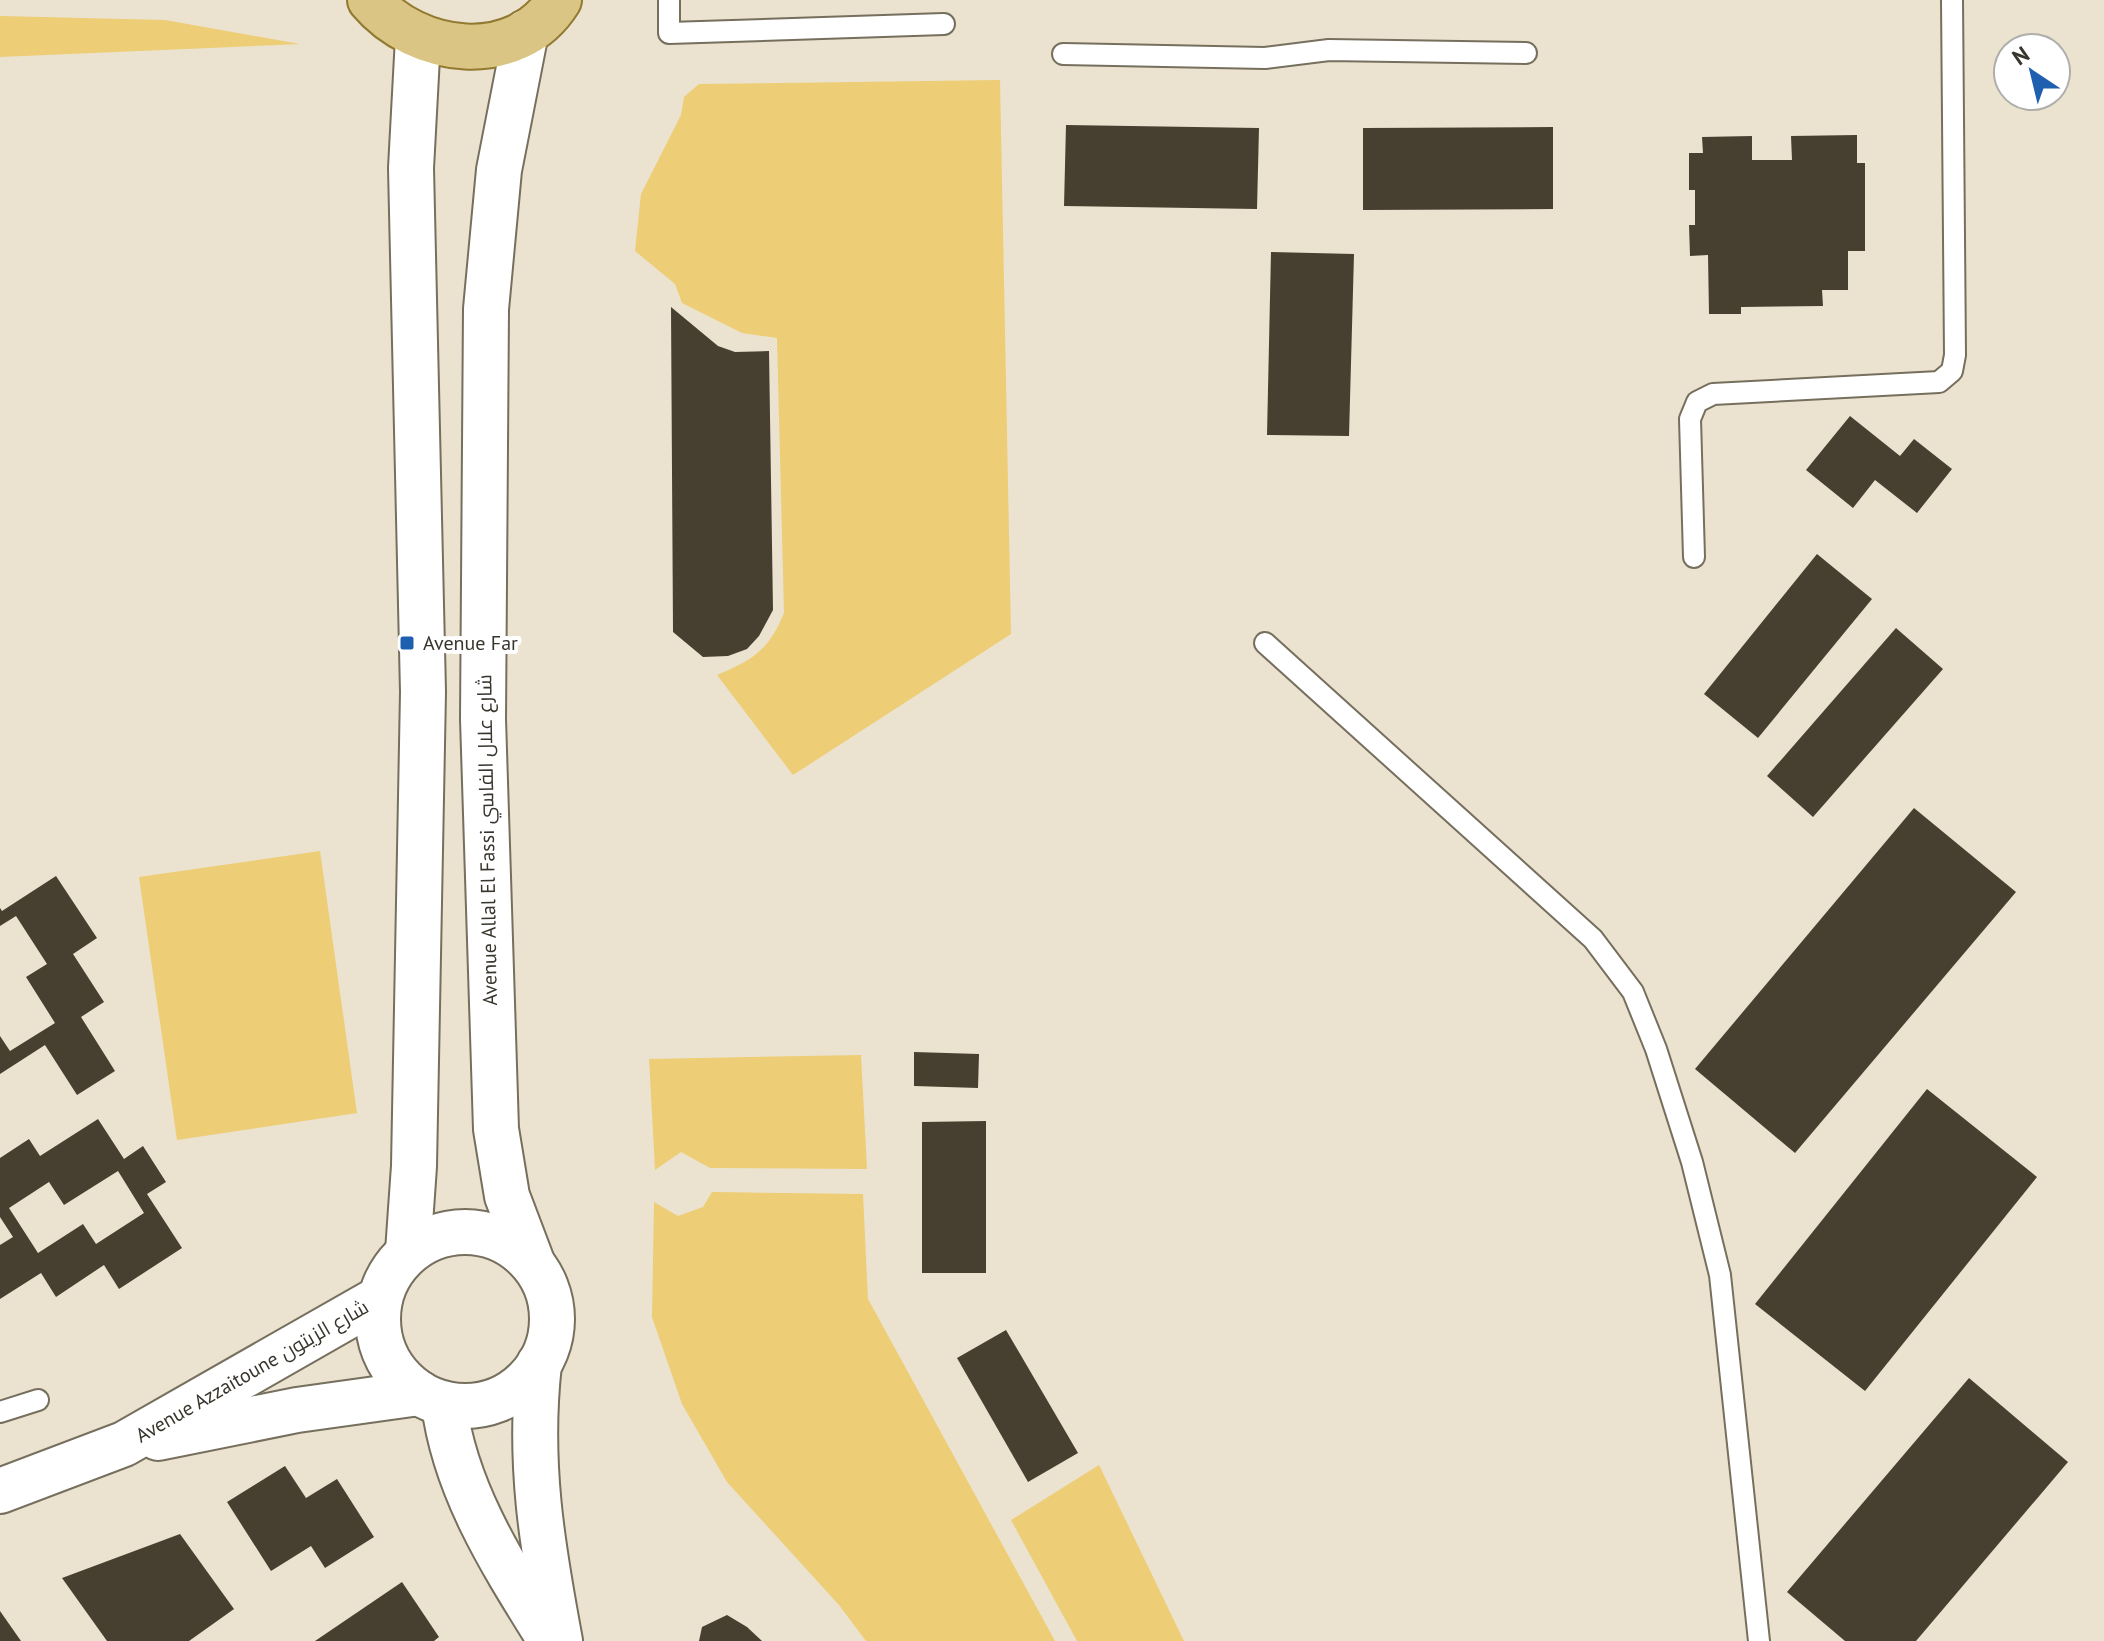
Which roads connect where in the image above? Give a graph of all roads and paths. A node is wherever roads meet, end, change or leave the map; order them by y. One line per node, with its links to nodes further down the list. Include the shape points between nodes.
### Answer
1 (370, 0): 7 (main road, via 392,23)
2 (559, 0): 6 (main road)
3 (669, 0): 5 (lane, via 669,33)
4 (1952, 0): 10 (lane, via 1952,371 1939,382 1713,394 1697,402 1690,419)
5 (944, 24)
6 (526, 32): 7 (main road, via 491,45 454,48); 13 (street, Avenue Allal El Fassi شارع علال الفاسي, via 499,170 486,309 481,571 496,1129 507,1196)
7 (418, 38): 12 (street, via 411,168 423,692)
8 (1526, 53): 9 (lane, via 1329,50 1265,58)
9 (1063, 54)
10 (1694, 557)
11 (1265, 643): 23 (lane, via 1593,939 1633,992 1692,1162 1720,1275)
12 (408, 1252): 13 (street, via 432,1237 459,1231 511,1244); 14 (street, via 390,1272)
13 (532, 1262): 15 (street, via 546,1285 553,1312 550,1339)
14 (380, 1298): 16 (street, via 378,1326 384,1352 398,1375); 19 (street, Avenue Azzaitoune شارع الزيتون)
15 (539, 1364): 16 (street, via 522,1385 498,1399 472,1406); 22 (street, via 534,1479)
16 (431, 1398): 19 (street, Avenue Azzaitoune شارع الزيتون, via 297,1410); 21 (street, via 497,1555)
17 (38, 1400): 18 (lane)
18 (0, 1412)
19 (124, 1444): 20 (street, Avenue Azzaitoune شارع الزيتون)
20 (0, 1491)
21 (551, 1641)
22 (560, 1641)
23 (1759, 1641)

